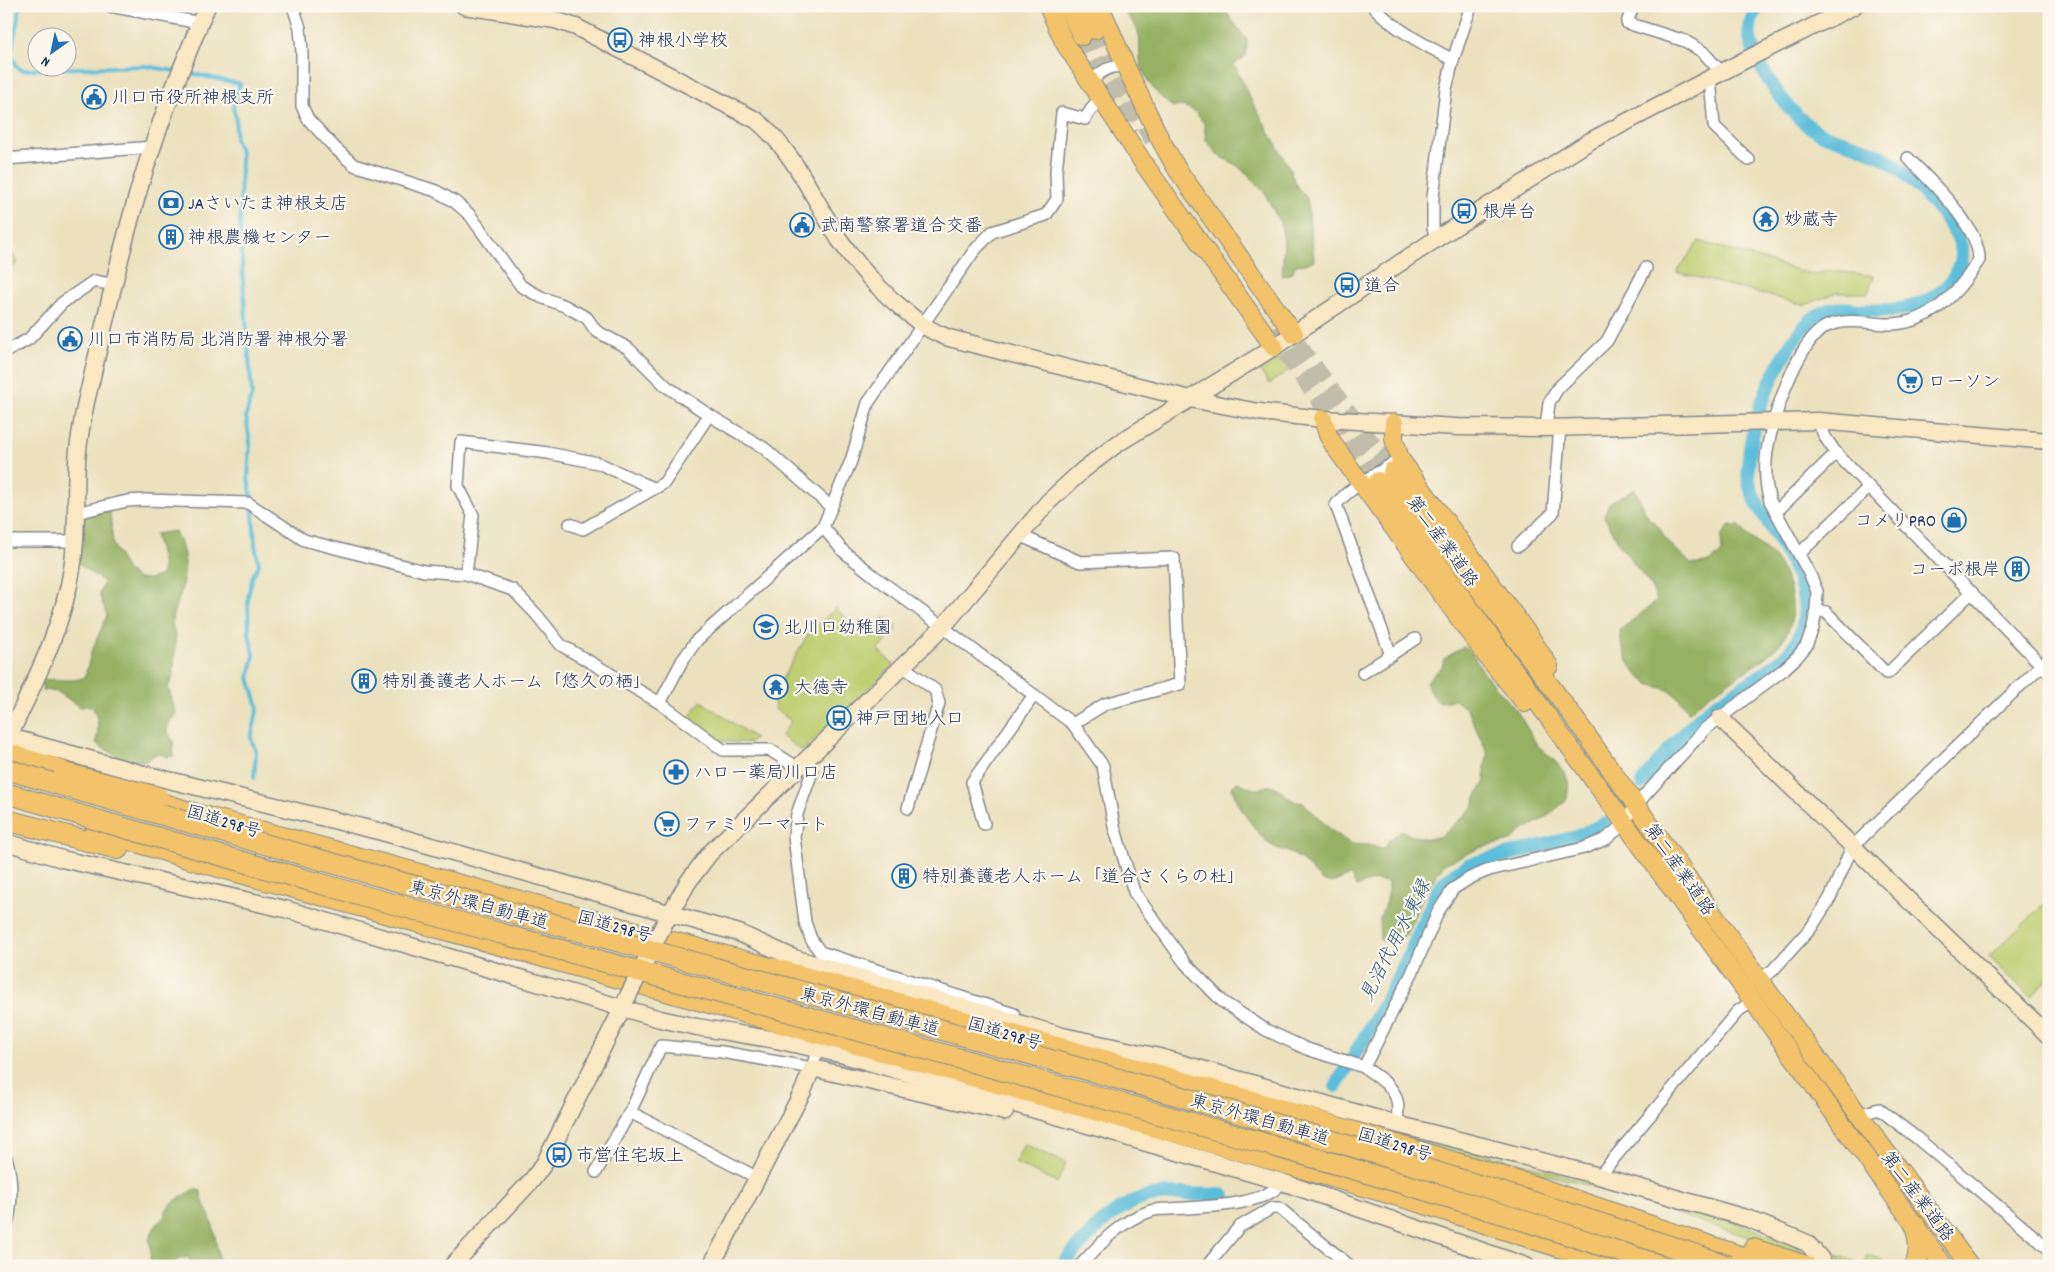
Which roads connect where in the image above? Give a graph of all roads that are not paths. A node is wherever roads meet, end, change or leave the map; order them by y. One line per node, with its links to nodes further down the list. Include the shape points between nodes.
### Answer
1 (110, 6): 13 (street)
2 (207, 6): 13 (street)
3 (293, 6): 30 (street, via 300,28 302,106 308,119 334,147 354,165 436,191 455,202 470,214 521,286 587,318 596,331 628,348 666,386)
4 (464, 6): 25 (street, via 555,20 576,27 756,120 779,142 852,257 895,303)
5 (1048, 6): 17 (main road, via 1064,42)
6 (1067, 6): 7 (main road, via 1088,33)
7 (1085, 6)
8 (1100, 6): 15 (main road)
9 (1373, 6): 14 (street, via 1412,38)
10 (1471, 6): 14 (street)
11 (1633, 6): 16 (street, via 1627,23 1685,41 1703,52)
12 (1850, 7): 16 (street)
13 (200, 24): 18 (street)
14 (1453, 60): 22 (street, via 1446,89 1433,197)
15 (1127, 69): 17 (street, via 1116,66 1098,75 1093,80); 26 (main road, via 1177,169)
16 (1715, 75): 21 (street, via 1714,126); 22 (street, via 1590,141)
17 (1096, 91): 25 (street, via 1085,119 1062,113 1056,172 1057,199 1046,215 992,232 974,251); 27 (main road)
18 (152, 147): 20 (street); 24 (street, via 134,204)
19 (1908, 158): 32 (street, via 1966,224 1976,243 1979,260 1955,294 1920,317 1889,324 1850,321 1827,326 1816,334 1799,358)
20 (6, 159)
21 (1749, 160)
22 (1436, 238): 26 (street)
23 (1646, 268): 35 (street, via 1607,341 1558,388 1549,403)
24 (115, 285): 28 (street, via 94,282 62,303 29,339); 43 (street, via 80,431)
25 (922, 324): 29 (street, via 949,338); 41 (street, via 868,403)
26 (1294, 334): 27 (street)
27 (1274, 347): 29 (street)
28 (7, 351)
29 (1190, 399): 31 (street, via 1258,412); 46 (street, via 1117,444 1083,470)
30 (709, 415): 40 (street, via 664,483); 41 (street, via 764,448)
31 (1323, 419): 34 (street); 38 (main road, via 1329,438)
32 (1770, 421): 33 (street); 35 (street); 42 (street, via 1765,474 1766,488)
33 (1818, 421): 36 (street); 37 (street)
34 (1394, 423): 35 (street, via 1457,428); 38 (main road, via 1394,439)
35 (1553, 428): 49 (street, via 1553,513)
36 (2049, 441)
37 (1836, 453): 39 (street); 42 (street)
38 (1383, 473): 56 (street, via 1340,499 1336,505); 70 (main road, 第二産業道路, via 1530,637 1567,695 1578,723); 73 (main road, 第二産業道路, via 1578,760)
39 (1870, 487): 50 (street); 52 (street)
40 (653, 488): 44 (street, via 583,529); 51 (street, via 598,463 460,442 458,486 473,515)
41 (831, 507): 45 (street)
42 (1776, 512): 50 (street)
43 (76, 513): 48 (street); 51 (street, via 144,500 248,503 304,540 424,570)
44 (570, 524)
45 (822, 527): 54 (street, via 843,551); 61 (street, via 698,640 682,661)
46 (1019, 535): 54 (street); 63 (street, via 1080,562 1174,558 1180,684 1105,704)
47 (6, 541): 48 (street)
48 (75, 541): 64 (street, via 72,569 59,620)
49 (1518, 546)
50 (1799, 554): 53 (street, via 1817,592)
51 (466, 574): 61 (street, via 513,590 561,645)
52 (1972, 592): 53 (street, via 1888,673 1826,612); 57 (street)
53 (1816, 610): 62 (street, via 1806,646 1797,657)
54 (942, 628): 58 (street); 60 (street)
55 (1415, 639): 56 (street)
56 (1391, 655): 59 (street)
57 (2046, 666): 76 (street)
58 (904, 667): 66 (street); 71 (street, via 935,690 939,703)
59 (1363, 673)
60 (1034, 695): 63 (street); 74 (street, via 972,782)
61 (660, 703): 66 (street, via 723,750 770,750)
62 (1720, 718): 70 (street, via 1679,756); 76 (street)
63 (1073, 724): 86 (street, via 1103,766 1114,826 1134,892 1185,963 1223,1002 1266,1030 1307,1049)
64 (7, 742): 77 (street, via 382,832); 78 (highway, 国道298号, via 196,814)
65 (6, 758): 78 (highway, bridge, via 636,922)
66 (802, 765): 77 (street, via 710,853); 83 (street, via 812,772 797,814 794,837 805,922 821,956 1024,1017)
67 (6, 770): 111 (highway, 東京外環自動車道, bridge, via 1247,1115 1615,1227)
68 (6, 793): 110 (highway, 東京外環自動車道, bridge, via 1239,1136 1427,1190)
69 (6, 801): 82 (highway, via 190,859)
70 (1636, 806): 73 (street); 79 (main road, 第二産業道路)
71 (908, 808)
72 (6, 820): 82 (highway, via 604,983)
73 (1624, 822): 80 (main road, 第二産業道路); 86 (street, via 1606,838 1584,848 1489,870 1453,889 1438,912 1412,973)
74 (984, 824)
75 (6, 842): 81 (street, via 62,859 285,909)
76 (1852, 847): 79 (street, via 1830,898 1811,928 1772,970); 84 (street)
77 (667, 917): 81 (street, bridge); 83 (street, via 739,933 794,958)
78 (804, 977): 97 (highway, 国道298号, via 1252,1101)
79 (1759, 979): 88 (main road, 第二産業道路)
80 (1754, 1001): 94 (street, via 1738,1011); 98 (main road, 第二産業道路)
81 (624, 1004): 90 (street, via 697,1028 844,1055); 102 (street, via 544,1164)
82 (791, 1024): 100 (highway, via 1235,1148)
83 (1063, 1036): 89 (street, via 1159,1057)
84 (2049, 1036)
85 (813, 1063): 87 (street, via 661,1046); 90 (street, via 1037,1119); 95 (street, via 804,1091)
86 (1364, 1067): 89 (street, via 1392,1090 1398,1101)
87 (630, 1112): 93 (street); 95 (street)
88 (1858, 1115): 101 (street, via 1880,1109); 117 (main road, 第二産業道路)
89 (1396, 1124): 91 (street); 94 (street)
90 (1137, 1139): 96 (street)
91 (1392, 1140)
92 (6, 1158): 99 (street, via 10,1170)
93 (596, 1172)
94 (1599, 1176): 114 (street, via 1749,1219 1797,1238 1813,1248)
95 (758, 1178): 104 (street)
96 (1282, 1182): 103 (street, via 1381,1208); 105 (street, via 1270,1194 1257,1198 1150,1211 1130,1220)
97 (1530, 1185): 112 (highway, 国道298号); 113 (highway, via 1620,1206)
98 (1915, 1225): 115 (highway, via 1920,1244); 116 (main road, 第二産業道路)
99 (6, 1228)
100 (1516, 1234): 108 (highway); 109 (highway)
101 (2049, 1249)
102 (457, 1264)
103 (1521, 1265)
104 (711, 1266)
105 (1080, 1266)
106 (1207, 1266): 107 (street, via 1239,1226 1272,1208 1280,1208)
107 (1350, 1266)
108 (1602, 1266)
109 (1618, 1266)
110 (1662, 1266)
111 (1729, 1266)
112 (1769, 1266)
113 (1806, 1266)
114 (1824, 1266)
115 (1915, 1266)
116 (1944, 1266)
117 (1970, 1266)

